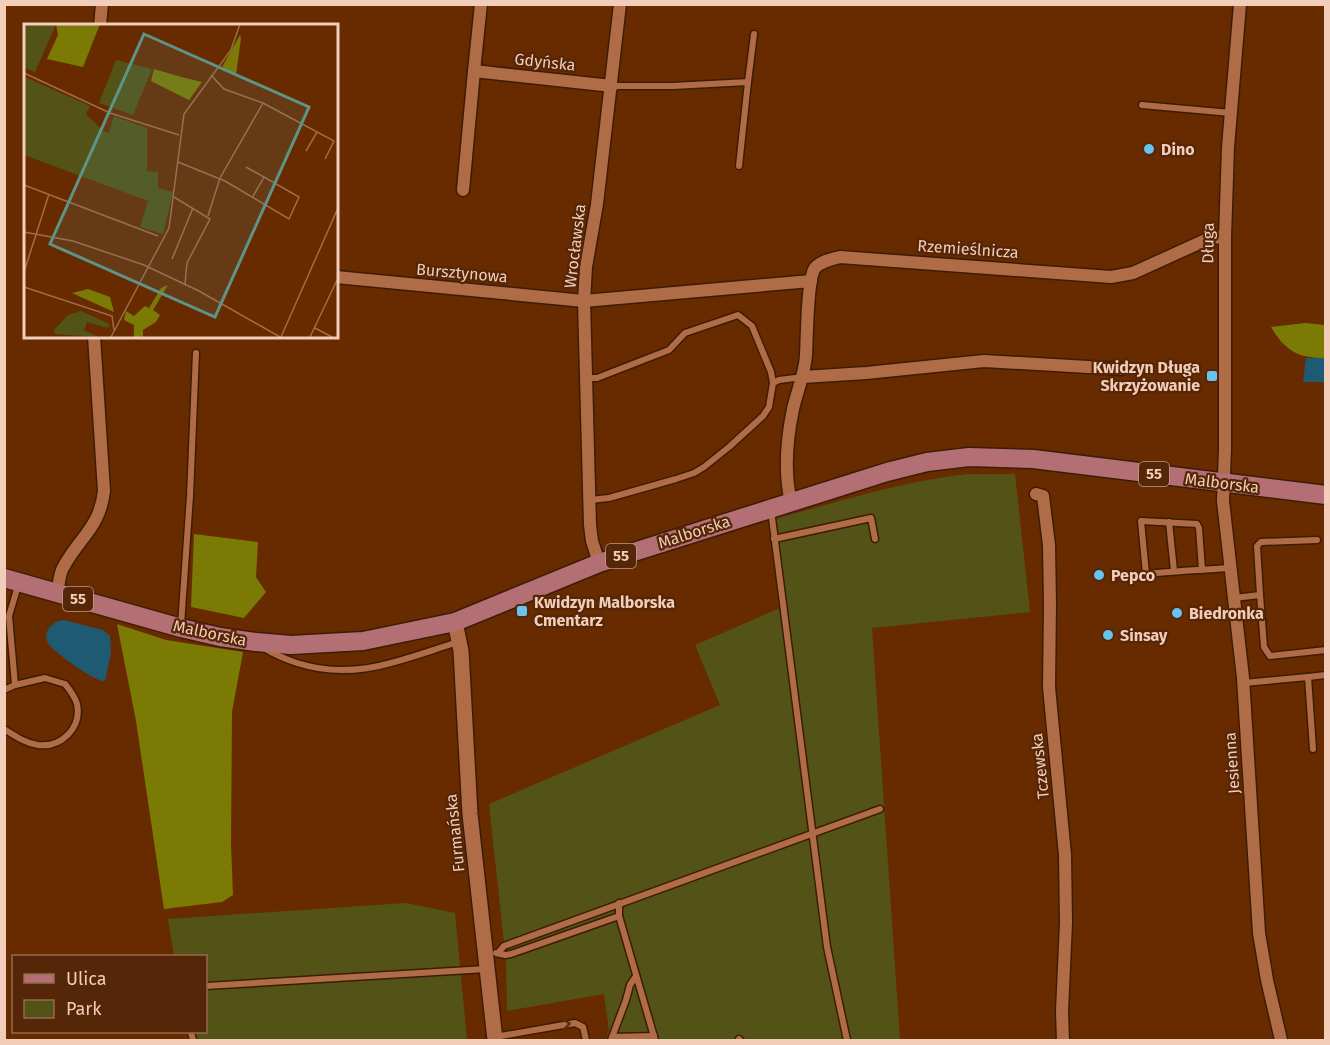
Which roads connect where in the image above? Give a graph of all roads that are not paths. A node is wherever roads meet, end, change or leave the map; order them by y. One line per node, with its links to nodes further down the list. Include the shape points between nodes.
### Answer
1 (102, 4): 5 (street)
2 (481, 4): 7 (street)
3 (620, 4): 9 (street, Wrocławska)
4 (1240, 4): 11 (street, Długa)
5 (100, 24)
6 (754, 33): 8 (lane)
7 (474, 71): 9 (street, Gdyńska); 13 (street)
8 (748, 82): 9 (lane); 12 (lane)
9 (612, 86): 17 (street, Wrocławska)
10 (1142, 105): 11 (lane)
11 (1231, 113): 14 (street, Długa)
12 (739, 166)
13 (463, 190)
14 (1224, 237): 16 (street, Rzemieślnicza, via 1210,238 1133,273 1111,277 840,257 815,267); 24 (street, Długa)
15 (338, 277): 17 (street, Bursztynowa)
16 (811, 280): 17 (street, Bursztynowa); 21 (street)
17 (584, 301): 22 (street, Wrocławska)
18 (94, 338): 39 (street, via 102,507 96,522 62,567)
19 (196, 353): 44 (lane)
20 (1122, 369): 21 (street, via 984,362)
21 (803, 377): 23 (lane); 28 (street, via 793,409 787,465)
22 (588, 378): 23 (lane, via 669,350 685,333 738,315 752,326); 27 (street, Wrocławska)
23 (773, 383): 27 (lane, via 769,407 763,416 704,467 676,479)
24 (1224, 483): 26 (main road, Malborska / 55); 28 (main road, Malborska / 55, via 1033,459 969,457 887,472); 35 (street, Jesienna)
25 (1036, 494): 67 (street, Tczewska, via 1043,496 1048,544 1049,687 1065,855)
26 (1326, 495)
27 (590, 500): 34 (street, Wrocławska, via 592,541)
28 (791, 502): 29 (main road, Malborska / 55)
29 (770, 508): 31 (lane); 34 (main road, Malborska / 55)
30 (1170, 522): 36 (lane, via 1197,524); 37 (lane); 37 (lane, via 1141,520 1146,574)
31 (774, 539): 32 (lane, via 872,518); 56 (lane)
32 (875, 539)
33 (1317, 540): 40 (lane, via 1260,542)
34 (599, 563): 43 (main road, Malborska / 55)
35 (1230, 568): 36 (lane); 41 (street, Jesienna)
36 (1202, 570): 37 (lane)
37 (1174, 571)
38 (12, 580): 39 (main road, Malborska / 55); 42 (lane)
39 (57, 594): 44 (main road, Malborska / 55)
40 (1260, 595): 41 (lane); 47 (lane, via 1264,647 1270,656)
41 (1234, 598): 50 (street, Jesienna)
42 (7, 617): 51 (lane)
43 (454, 622): 45 (main road, Malborska / 55, via 363,641 291,645); 46 (street, Furmańska)
44 (181, 628): 45 (main road, Malborska / 55)
45 (256, 642): 46 (lane, via 275,655 330,670 366,669 401,662)
46 (460, 642): 59 (street, Furmańska, via 470,814)
47 (1326, 650)
48 (1326, 675): 49 (lane)
49 (1308, 677): 50 (lane); 54 (lane)
50 (1243, 683): 68 (street, Jesienna, via 1259,933)
51 (15, 684): 52 (lane); 53 (lane, via 45,678 65,684 73,694 78,716 74,728 53,744 29,743)
52 (4, 690)
53 (4, 729)
54 (1312, 749)
55 (880, 809): 56 (lane)
56 (812, 833): 57 (lane); 66 (lane, via 827,947)
57 (619, 903): 58 (lane); 59 (lane, via 504,946)
58 (620, 916): 59 (lane); 60 (lane)
59 (491, 959): 61 (lane); 62 (street, Furmańska)
60 (636, 976): 63 (lane); 64 (lane)
61 (207, 986)
62 (495, 1039): 65 (lane, one-way to 65, via 575,1023 583,1027)
63 (611, 1039): 64 (lane)
64 (654, 1039)
65 (586, 1041)
66 (847, 1041)
67 (1063, 1041)
68 (1281, 1041)

